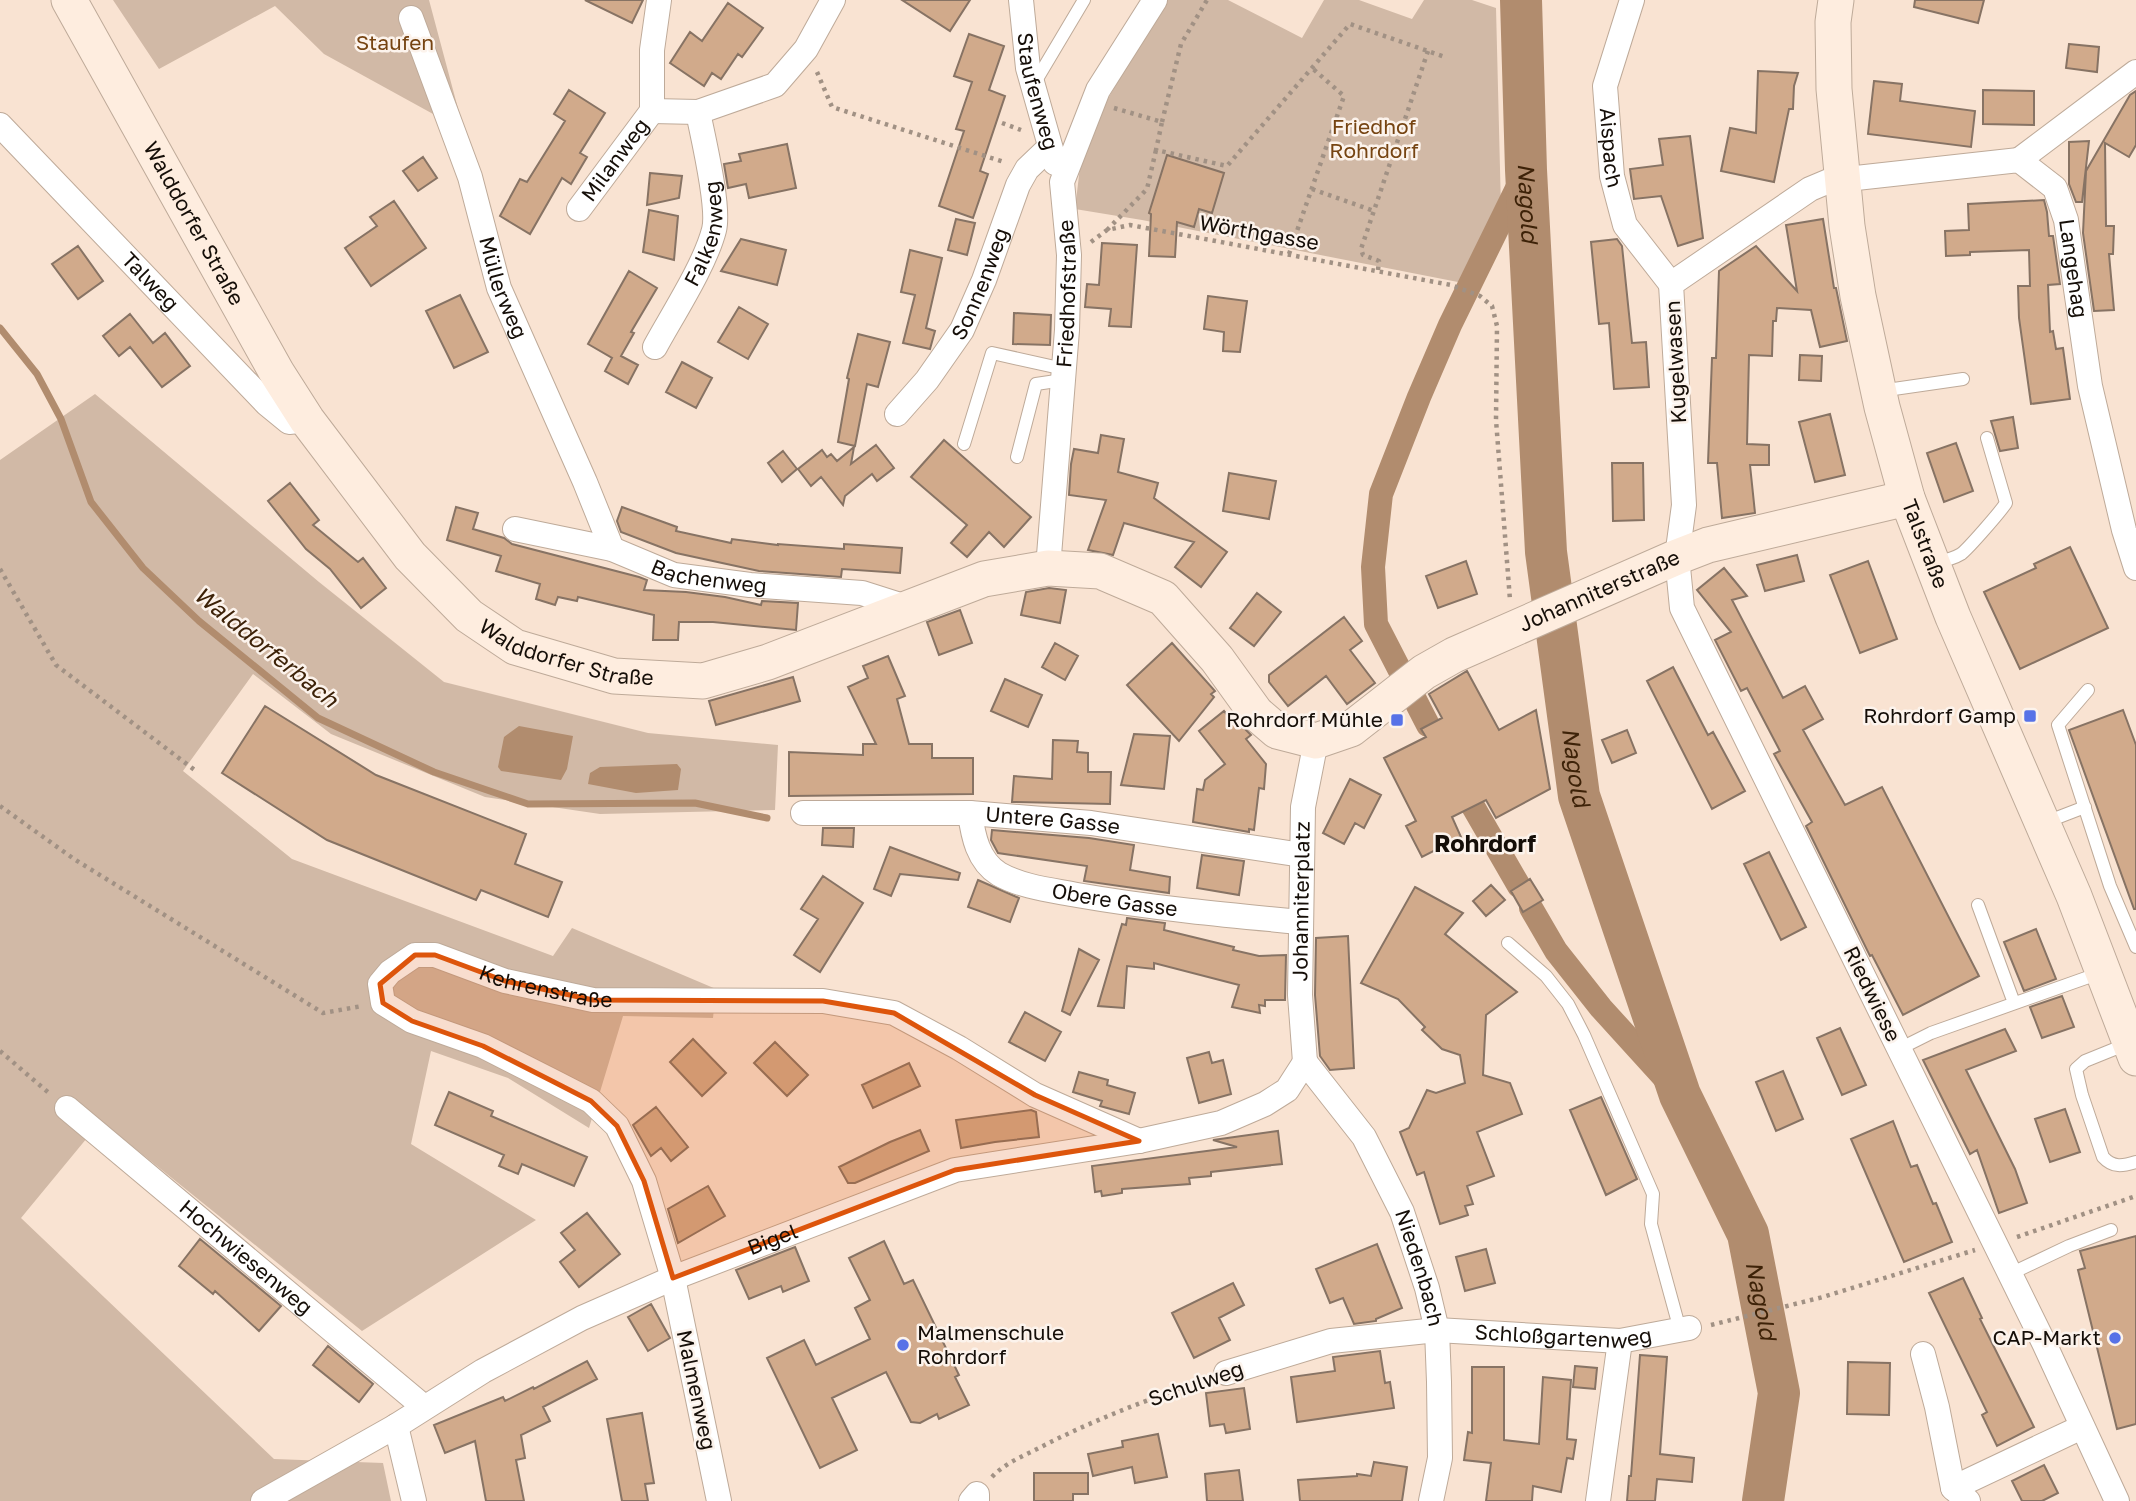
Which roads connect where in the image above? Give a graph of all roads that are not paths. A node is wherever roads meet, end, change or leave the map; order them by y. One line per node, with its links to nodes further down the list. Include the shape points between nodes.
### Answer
1 (69, 0): 26 (street, Walddorfer Straße, via 217,269)
2 (659, 0): 12 (street, via 652,50)
3 (833, 0): 13 (street, via 806,49 775,85)
4 (1021, 0): 11 (street, Staufenweg)
5 (1084, 0): 11 (lane)
6 (1154, 0): 18 (street, Friedhofstraße, via 1093,101)
7 (1632, 0): 20 (street, Aispach, via 1605,86 1612,176 1626,226)
8 (1836, 0): 17 (street, Talstraße, via 1834,89)
9 (411, 18): 32 (street, Müllerweg, via 470,177 499,288)
10 (2136, 72): 16 (street)
11 (1032, 87): 15 (street, Staufenweg)
12 (652, 111): 13 (street); 19 (street, Milanweg)
13 (698, 112): 21 (street, Falkenweg, via 715,228)
14 (0, 125): 26 (street, Talweg, via 267,404 289,422)
15 (1049, 148): 18 (street, Staufenweg); 25 (street, Sonnenweg, via 1018,185 962,330)
16 (2020, 160): 17 (street); 36 (street, Langehag, via 2055,188 2066,220 2090,386)
17 (1842, 179): 20 (street, Kugelwasen, via 1810,190); 24 (street, Talstraße, via 1858,296)
18 (1062, 181): 22 (street, Friedhofstraße, via 1069,255)
19 (579, 209)
20 (1671, 284): 33 (street, Kugelwasen, via 1684,505)
21 (655, 347)
22 (1064, 375): 28 (lane, via 992,354); 29 (lane, via 1037,384); 35 (street, Friedhofstraße)
23 (1963, 379): 24 (lane)
24 (1878, 391): 30 (street, Talstraße)
25 (897, 414)
26 (307, 420): 37 (street, Walddorfer Straße, via 410,556 468,616 515,647 614,676 703,681 768,662)
27 (1987, 438): 34 (lane, via 2006,503 1964,553)
28 (964, 444)
29 (1017, 457)
30 (1907, 498): 33 (street, Johanniterstraße, via 1708,545); 34 (street, Talstraße)
31 (515, 530): 32 (street, Bachenweg)
32 (612, 550): 37 (street, Bachenweg, via 674,575 862,593)
33 (1677, 557): 39 (street, Johanniterstraße, via 1454,655 1424,672 1351,729); 51 (street, Riedwiese, via 1682,608)
34 (1932, 564): 43 (street, Talstraße)
35 (1048, 568): 37 (street, Walddorfer Straße, via 984,579); 39 (street, Walddorfer Straße, via 1100,571 1163,598 1217,659 1256,713 1277,731)
36 (2136, 568)
37 (906, 607)
38 (2088, 691): 40 (lane, via 2059,725)
39 (1316, 741): 44 (street, Johanniterplatz, via 1303,807)
40 (2085, 807): 43 (lane); 48 (lane, via 2110,886)
41 (803, 813): 42 (street, Untere Gasse)
42 (970, 813): 44 (street, Untere Gasse, via 1091,824); 46 (street, Obere Gasse, via 980,854 998,873 1035,887 1126,903)
43 (2043, 824): 49 (street, Talstraße)
44 (1301, 855): 46 (street, Johanniterplatz)
45 (1978, 905): 50 (lane)
46 (1301, 922): 53 (street, Johanniterplatz)
47 (1508, 943): 60 (lane, via 1546,976 1584,1035 1653,1194 1651,1224)
48 (2136, 947)
49 (2114, 991): 50 (lane); 52 (street, Talstraße)
50 (2014, 1003): 51 (lane)
51 (1899, 1049): 58 (street, Riedwiese)
52 (2133, 1050): 56 (lane, via 2085,1061 2076,1069 2103,1157 2110,1164)
53 (1305, 1062): 55 (street, Bigel, via 1287,1090 1265,1104 1221,1123); 61 (street, Niedenbach, via 1364,1137 1402,1212)
54 (67, 1108): 65 (street, Hochwiesenweg)
55 (1139, 1141): 59 (street, Bigel, via 955,1170); 59 (street, Kehrenstraße, via 1035,1096 894,1013 823,1001 593,1000 505,981 435,955 415,955 390,972 380,984 383,1003 412,1021 483,1046 591,1101 617,1126 644,1181)
56 (2136, 1162)
57 (2110, 1230): 58 (lane)
58 (2010, 1274): 67 (street, Riedwiese)
59 (673, 1279): 65 (street, Bigel, via 582,1318); 71 (street, Malmenweg)
60 (1693, 1328): 62 (street, Schloßgartenweg)
61 (1437, 1330): 62 (street, Schloßgartenweg); 64 (street, Schulweg, via 1331,1341); 72 (street, Niedenbach, via 1440,1458)
62 (1620, 1341): 73 (street)
63 (1923, 1354): 68 (street)
64 (1226, 1373)
65 (424, 1407): 66 (street, Bigel)
66 (396, 1426): 69 (street, Bigel); 70 (street)
67 (2082, 1427): 68 (street); 74 (street, Riedwiese)
68 (1960, 1494)
69 (263, 1501)
70 (414, 1501)
71 (719, 1501)
72 (1431, 1501)
73 (1598, 1501)
74 (2117, 1501)

